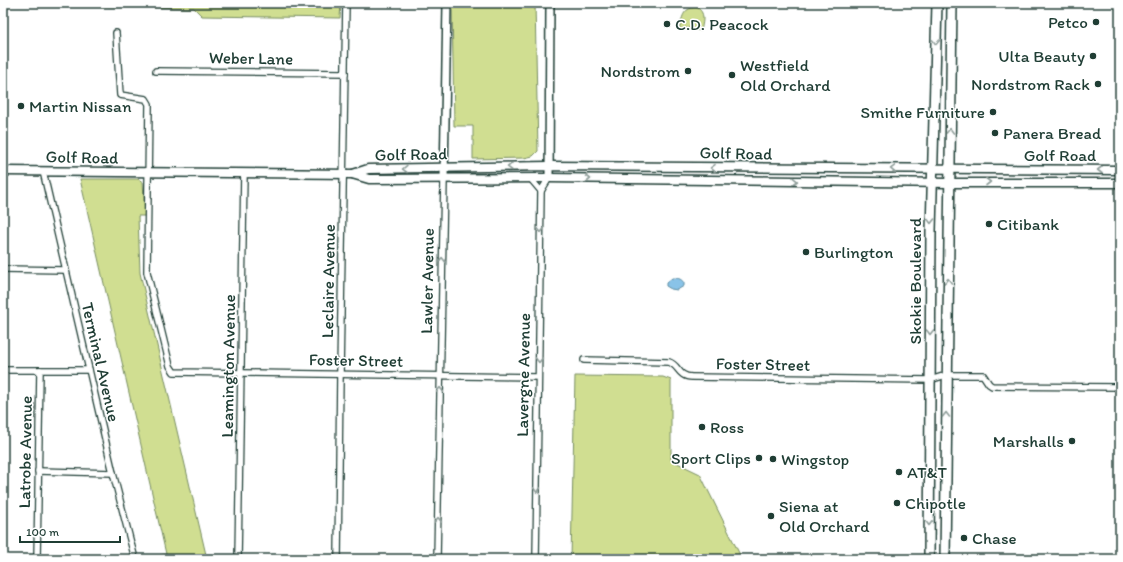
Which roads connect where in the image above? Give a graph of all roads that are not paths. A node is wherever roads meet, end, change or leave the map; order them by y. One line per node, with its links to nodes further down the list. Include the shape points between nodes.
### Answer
1 (346, 3): 8 (street, Leclaire Avenue)
2 (447, 3): 10 (street, Lawler Avenue)
3 (550, 3): 9 (street)
4 (937, 3): 11 (main road, Skokie Boulevard, one-way to 11)
5 (952, 3): 12 (main road, Skokie Boulevard, one-way to 5)
6 (116, 33): 16 (street, via 120,95 146,99 149,104)
7 (156, 71): 8 (street, Weber Lane)
8 (345, 73): 18 (street, Leclaire Avenue)
9 (549, 166): 10 (main road, Golf Road, one-way to 10); 11 (main road, Golf Road, one-way to 9); 20 (street)
10 (444, 168): 18 (main road, Golf Road, one-way to 18, via 368,169); 21 (street, Lawler Avenue)
11 (932, 170): 12 (main road, Golf Road); 22 (main road, Skokie Boulevard)
12 (950, 170): 13 (main road, Golf Road, one-way to 12); 23 (main road, Skokie Boulevard)
13 (1120, 170)
14 (3, 171): 15 (main road, Golf Road)
15 (43, 171): 16 (main road, Golf Road); 27 (street, Terminal Avenue)
16 (148, 172): 17 (main road, Golf Road); 32 (street, Foster Street, via 147,272 170,366 174,372)
17 (244, 173): 18 (main road, Golf Road); 32 (street, Leamington Avenue)
18 (348, 174): 21 (main road, Golf Road, via 369,179); 33 (street, Leclaire Avenue)
19 (530, 178): 20 (main road, Golf Road); 21 (main road, Golf Road); 25 (street)
20 (549, 178): 22 (main road, Golf Road, one-way to 22); 25 (street)
21 (444, 179): 34 (street, Lawler Avenue, one-way to 21)
22 (932, 182): 23 (main road, Golf Road); 37 (main road, Skokie Boulevard, one-way to 37)
23 (949, 183): 24 (main road, Golf Road, one-way to 24); 35 (main road, Skokie Boulevard, one-way to 23)
24 (1120, 183)
25 (541, 191): 36 (street, Lavergne Avenue, one-way to 36)
26 (3, 270): 27 (street)
27 (65, 270): 31 (street, Terminal Avenue)
28 (584, 360): 37 (street, Foster Street, via 669,362 684,376 692,377)
29 (3, 370): 30 (street)
30 (40, 370): 31 (street); 39 (street, Latrobe Avenue)
31 (89, 370): 40 (street, Terminal Avenue)
32 (242, 373): 33 (street, Foster Street); 43 (street, Leamington Avenue)
33 (340, 374): 34 (street, Foster Street); 44 (street, Leclaire Avenue)
34 (440, 375): 36 (street, Foster Street); 45 (street, Lawler Avenue, one-way to 34)
35 (946, 375): 37 (street, Foster Street); 38 (street, Foster Street, via 983,375 992,386); 48 (main road, Skokie Boulevard, one-way to 35)
36 (538, 377): 46 (street, Lavergne Avenue, one-way to 46)
37 (930, 380): 47 (main road, Skokie Boulevard, one-way to 47)
38 (1120, 386)
39 (38, 471): 40 (street); 41 (street, Latrobe Avenue)
40 (113, 472): 42 (street, Terminal Avenue)
41 (37, 559)
42 (135, 559)
43 (238, 559)
44 (338, 559)
45 (437, 559)
46 (536, 559)
47 (929, 559)
48 (945, 559)

